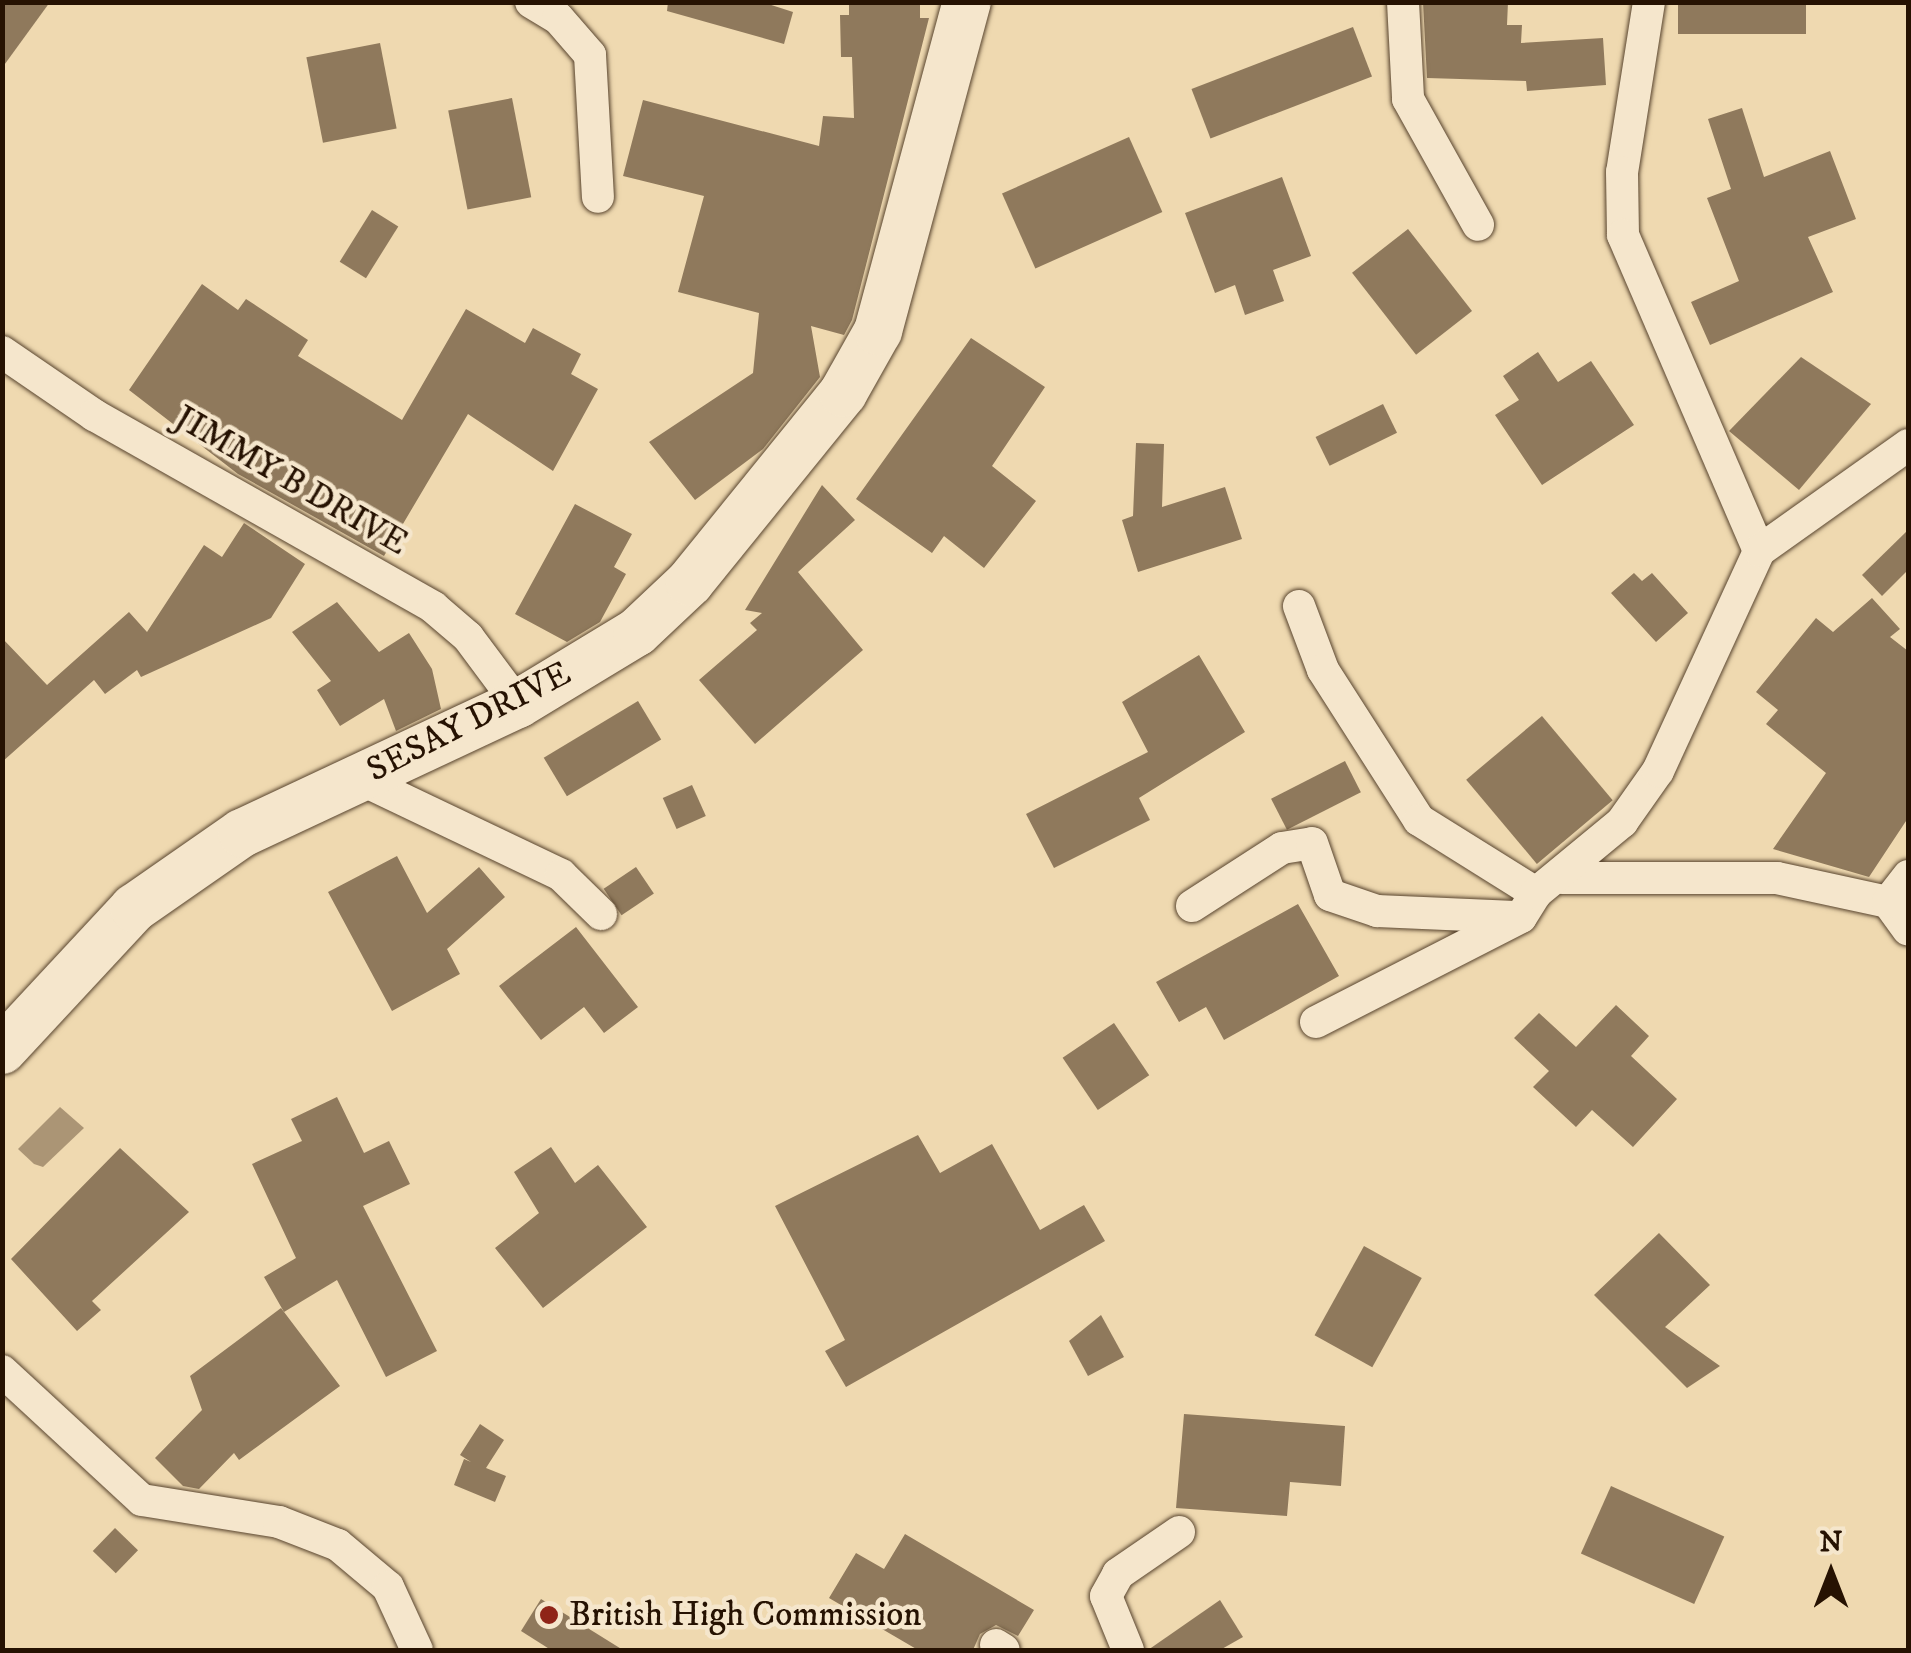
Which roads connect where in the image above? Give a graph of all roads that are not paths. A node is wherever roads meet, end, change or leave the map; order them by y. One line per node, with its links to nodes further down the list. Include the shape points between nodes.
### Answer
1 (531, 2): 5 (street, via 558,18 590,56)
2 (967, 2): 11 (street, SESAY DRIVE, via 878,330 843,392 690,582 636,632)
3 (1404, 2): 6 (street, via 1408,99)
4 (1649, 2): 9 (street, via 1622,172 1623,235)
5 (598, 197)
6 (1478, 225)
7 (2, 352): 11 (street, JIMMY B DRIVE, via 94,415 433,608 468,637)
8 (1908, 445): 9 (street)
9 (1759, 551): 14 (street, via 1658,771 1622,822)
10 (1300, 606): 14 (street, via 1323,670 1420,820)
11 (518, 704): 12 (street, SESAY DRIVE)
12 (358, 778): 17 (street, via 561,875); 20 (street, SESAY DRIVE, via 242,832 134,908)
13 (1908, 876): 15 (street)
14 (1539, 896): 15 (street, via 1699,872 1777,878); 16 (street, via 1377,911 1330,895 1312,843 1282,848); 19 (street)
15 (1888, 902): 18 (street)
16 (1192, 906)
17 (601, 914)
18 (1908, 930)
19 (1316, 1022)
20 (2, 1050)
21 (2, 1371): 23 (street, via 142,1500 279,1522 338,1545 388,1587)
22 (1180, 1532): 24 (street, via 1118,1574 1106,1596)
23 (417, 1650)
24 (1128, 1650)

